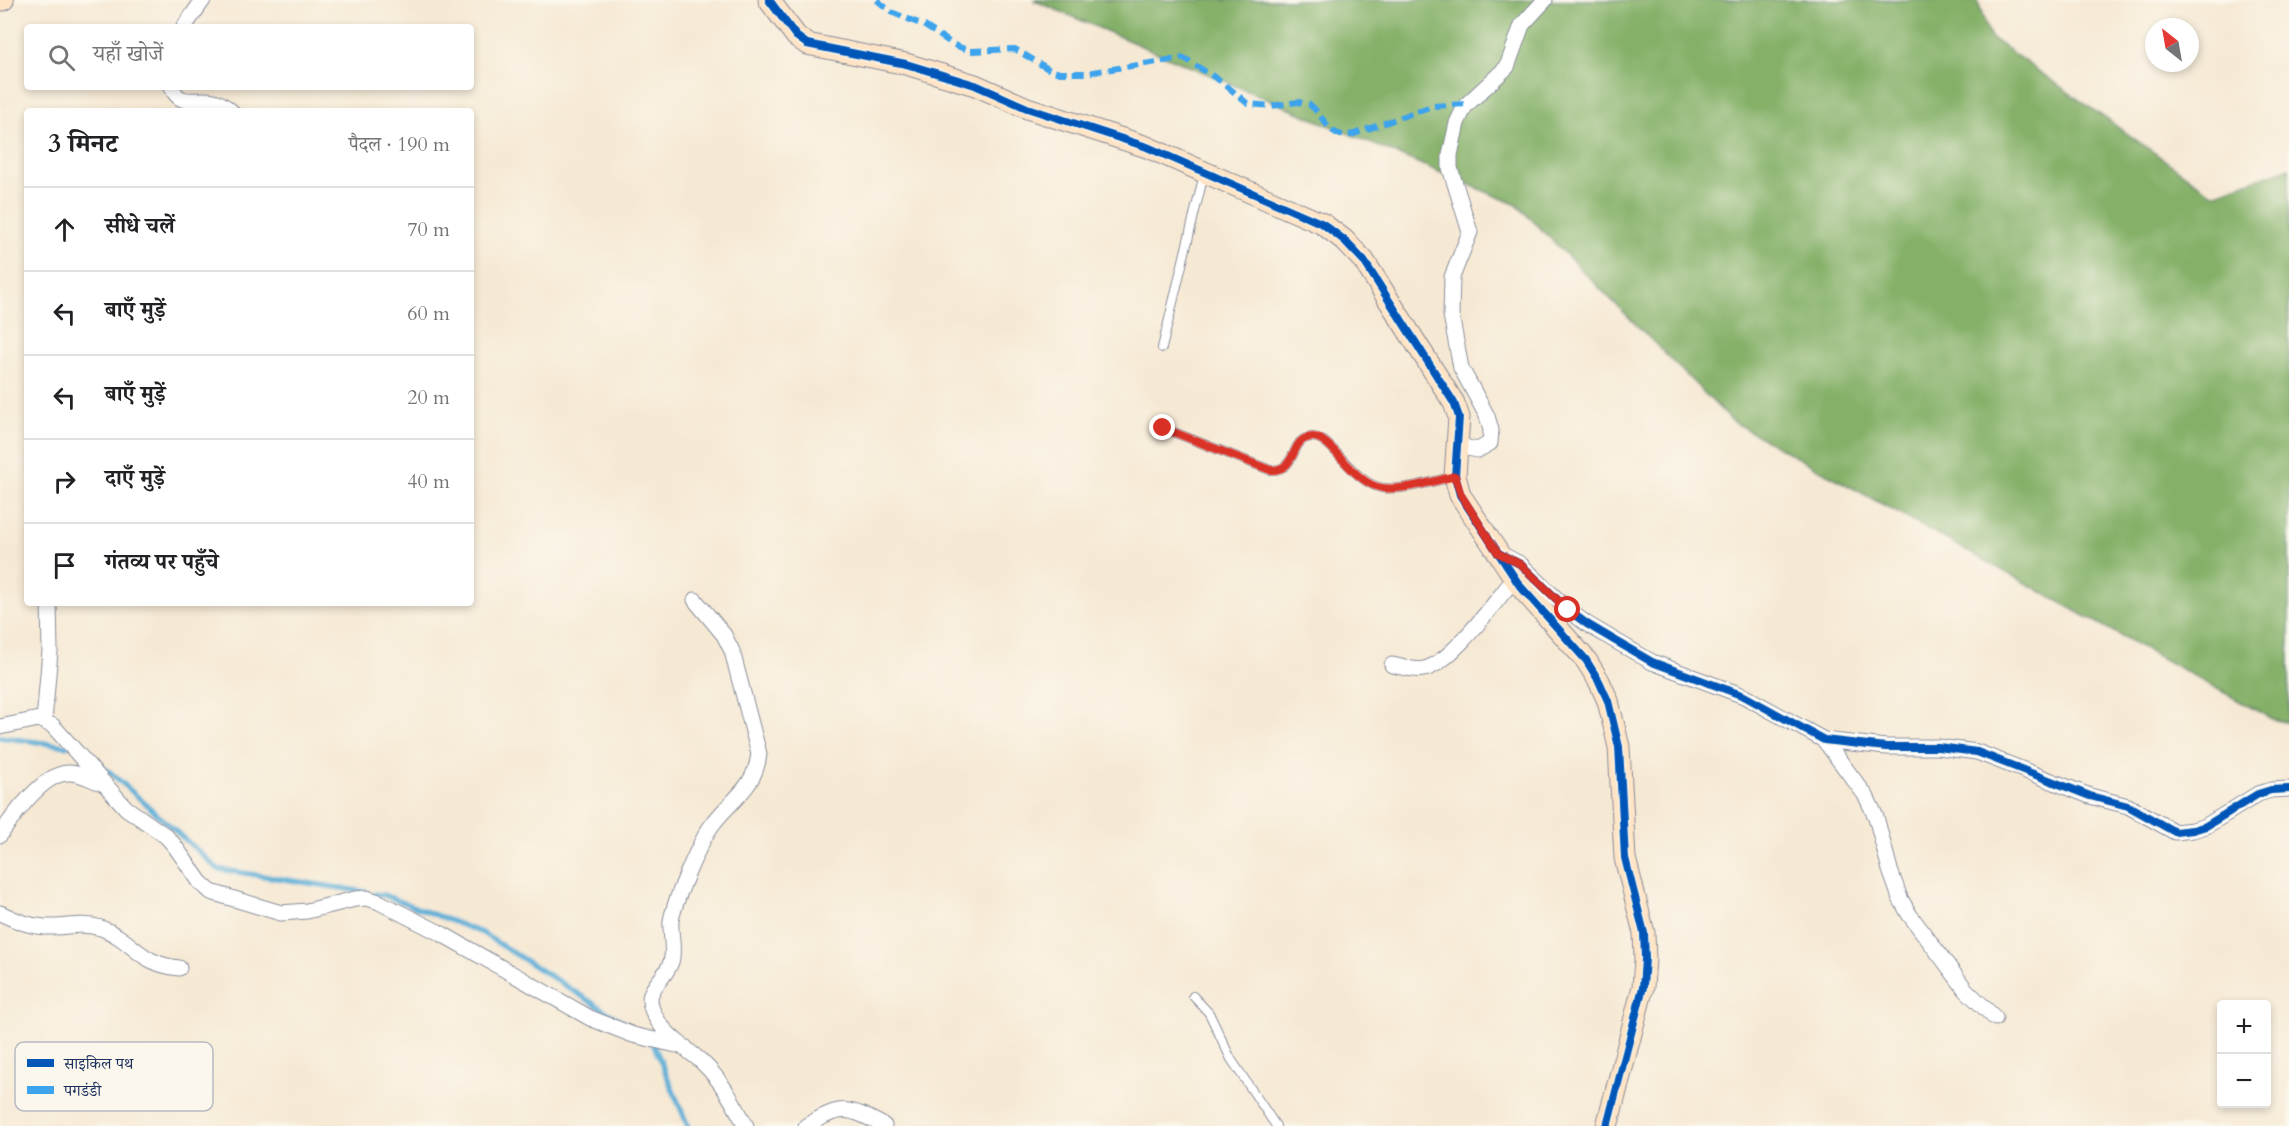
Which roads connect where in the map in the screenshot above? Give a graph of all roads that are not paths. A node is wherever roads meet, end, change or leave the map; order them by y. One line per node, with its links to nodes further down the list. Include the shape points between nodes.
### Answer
1 (203, 0): 4 (street)
2 (768, 0): 7 (street, via 807,44 941,74)
3 (1545, 0): 10 (street, via 1522,25 1507,67 1465,106 1450,155 1453,182 1470,232 1452,277 1451,315 1461,368 1491,430 1490,443 1478,450)
4 (186, 24)
5 (174, 90): 6 (street, via 181,100 212,100)
6 (227, 108)
7 (1204, 171): 8 (lane); 10 (street, via 1323,224 1364,261 1454,403 1459,417)
8 (1162, 348)
9 (1163, 428): 11 (lane, via 1270,470 1286,467 1298,444 1309,437 1325,442 1352,472 1376,486 1392,488)
10 (1459, 442): 11 (street)
11 (1455, 476): 12 (street, via 1461,495)
12 (1498, 553): 13 (street); 19 (street, via 1520,564 1587,624 1652,662 1744,696)
13 (1515, 578): 16 (street, via 1456,649 1438,664 1418,670); 32 (street, via 1586,660 1599,681 1619,747 1625,858 1641,922 1645,959 1643,987)
14 (695, 600): 27 (street, via 732,651 759,754 758,767 747,788 704,838 672,919 671,963 650,993 654,1016)
15 (49, 606): 17 (street)
16 (1392, 664)
17 (44, 720): 18 (street); 20 (street)
18 (0, 727)
19 (1824, 740): 21 (street, via 1977,752 2090,796 2128,806 2175,832 2206,826 2258,794); 26 (street, via 1866,796 1876,817 1896,889 1909,914 1966,990)
20 (105, 784): 22 (street, via 70,772 52,778 35,792); 27 (street, via 126,808 166,836 211,892 281,913 355,899 379,902 590,1018 633,1035)
21 (2289, 789)
22 (0, 835)
23 (0, 913): 24 (street, via 24,924 101,928 124,940 146,959)
24 (179, 968)
25 (1193, 996): 31 (lane, via 1209,1013 1231,1059)
26 (1995, 1018)
27 (685, 1047): 28 (street, via 717,1078)
28 (746, 1126)
29 (806, 1126): 30 (street, via 839,1109 857,1112)
30 (884, 1126)
31 (1276, 1126)
32 (1607, 1126)

